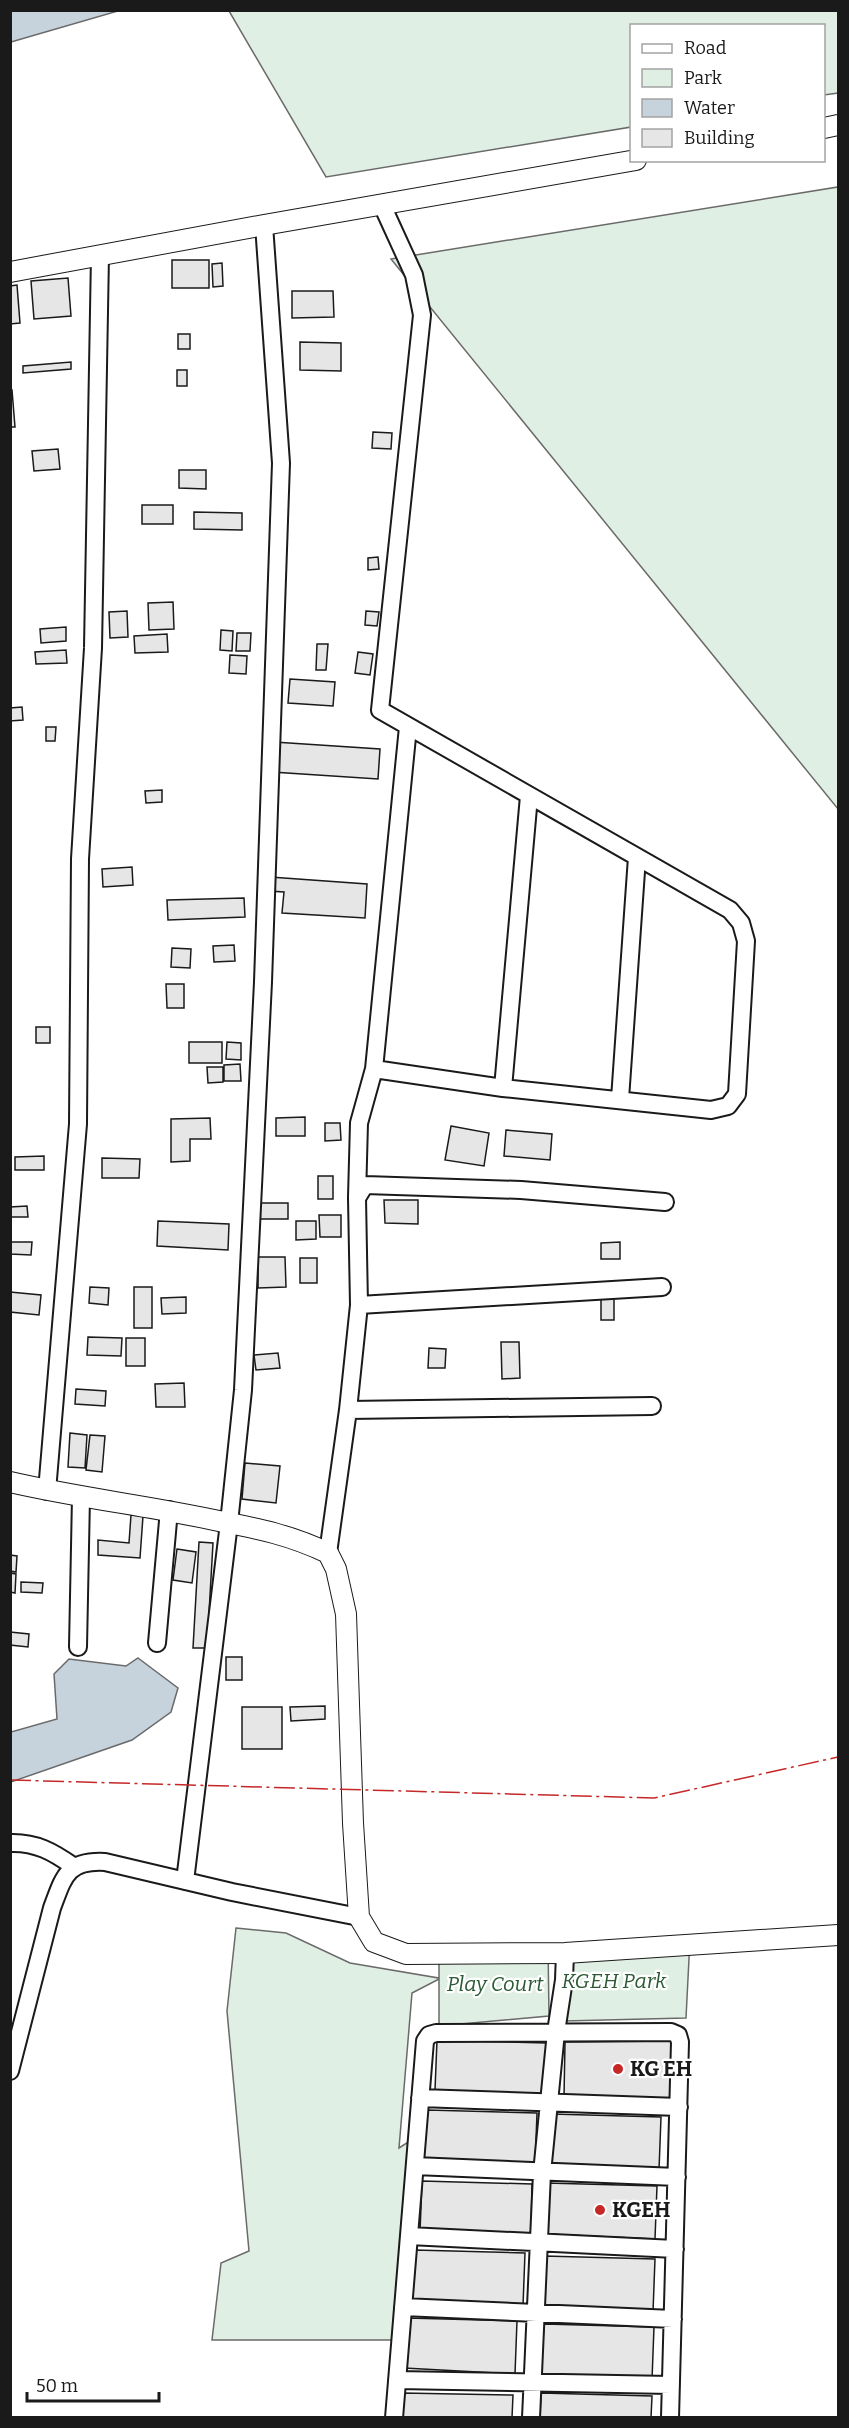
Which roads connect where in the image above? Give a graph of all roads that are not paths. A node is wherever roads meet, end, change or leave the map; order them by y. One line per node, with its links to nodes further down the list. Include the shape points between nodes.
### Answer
1 (630, 161): 2 (street)
2 (382, 205): 3 (street); 6 (street, via 414,275 422,315 380,710)
3 (264, 225): 4 (street); 22 (street, via 281,463 244,1367)
4 (100, 255): 5 (street); 19 (street, via 93,648 80,859 78,1124)
5 (10, 272)
6 (408, 728): 7 (street); 9 (street)
7 (530, 796): 8 (street); 10 (street)
8 (637, 857): 11 (street); 11 (street, via 730,910 741,923 746,941 737,1094 728,1106 711,1110)
9 (374, 1069): 10 (street); 12 (street, via 359,1123)
10 (503, 1088): 11 (street)
11 (620, 1099)
12 (357, 1198): 13 (street, via 365,1185 379,1184); 15 (street)
13 (665, 1202)
14 (662, 1287): 15 (street)
15 (359, 1305): 17 (street)
16 (652, 1406): 17 (street)
17 (348, 1410): 23 (street)
18 (10, 1482): 19 (street)
19 (47, 1491): 20 (street)
20 (81, 1497): 21 (street); 25 (street)
21 (169, 1510): 22 (street); 24 (street)
22 (229, 1523): 23 (street, via 299,1539); 28 (street)
23 (328, 1553): 29 (street, via 336,1569 346,1614)
24 (157, 1643)
25 (78, 1647)
26 (10, 1843): 27 (street, via 51,1850)
27 (74, 1866): 28 (street, via 86,1861 105,1862); 33 (street, via 52,1908)
28 (185, 1881): 29 (street)
29 (359, 1917): 31 (street, via 374,1942 406,1954)
30 (838, 1935): 31 (street)
31 (565, 1953): 32 (street)
32 (556, 2032): 34 (street, via 429,2035 425,2041); 35 (street); 36 (street, via 678,2035)
33 (10, 2071)
34 (420, 2098): 35 (street); 37 (street)
35 (549, 2103): 36 (street); 38 (street)
36 (679, 2107): 39 (street)
37 (415, 2166): 38 (street); 40 (street)
38 (542, 2173): 39 (street); 41 (street)
39 (677, 2177): 42 (street)
40 (409, 2236): 41 (street); 43 (street)
41 (539, 2243): 42 (street); 44 (street)
42 (675, 2249): 45 (street)
43 (403, 2307): 44 (street); 46 (street)
44 (537, 2313): 45 (street); 47 (street)
45 (673, 2319): 48 (street)
46 (397, 2380): 47 (street); 49 (street)
47 (533, 2382): 48 (street); 50 (street)
48 (671, 2385): 51 (street)
49 (394, 2418)
50 (531, 2418)
51 (670, 2418)

